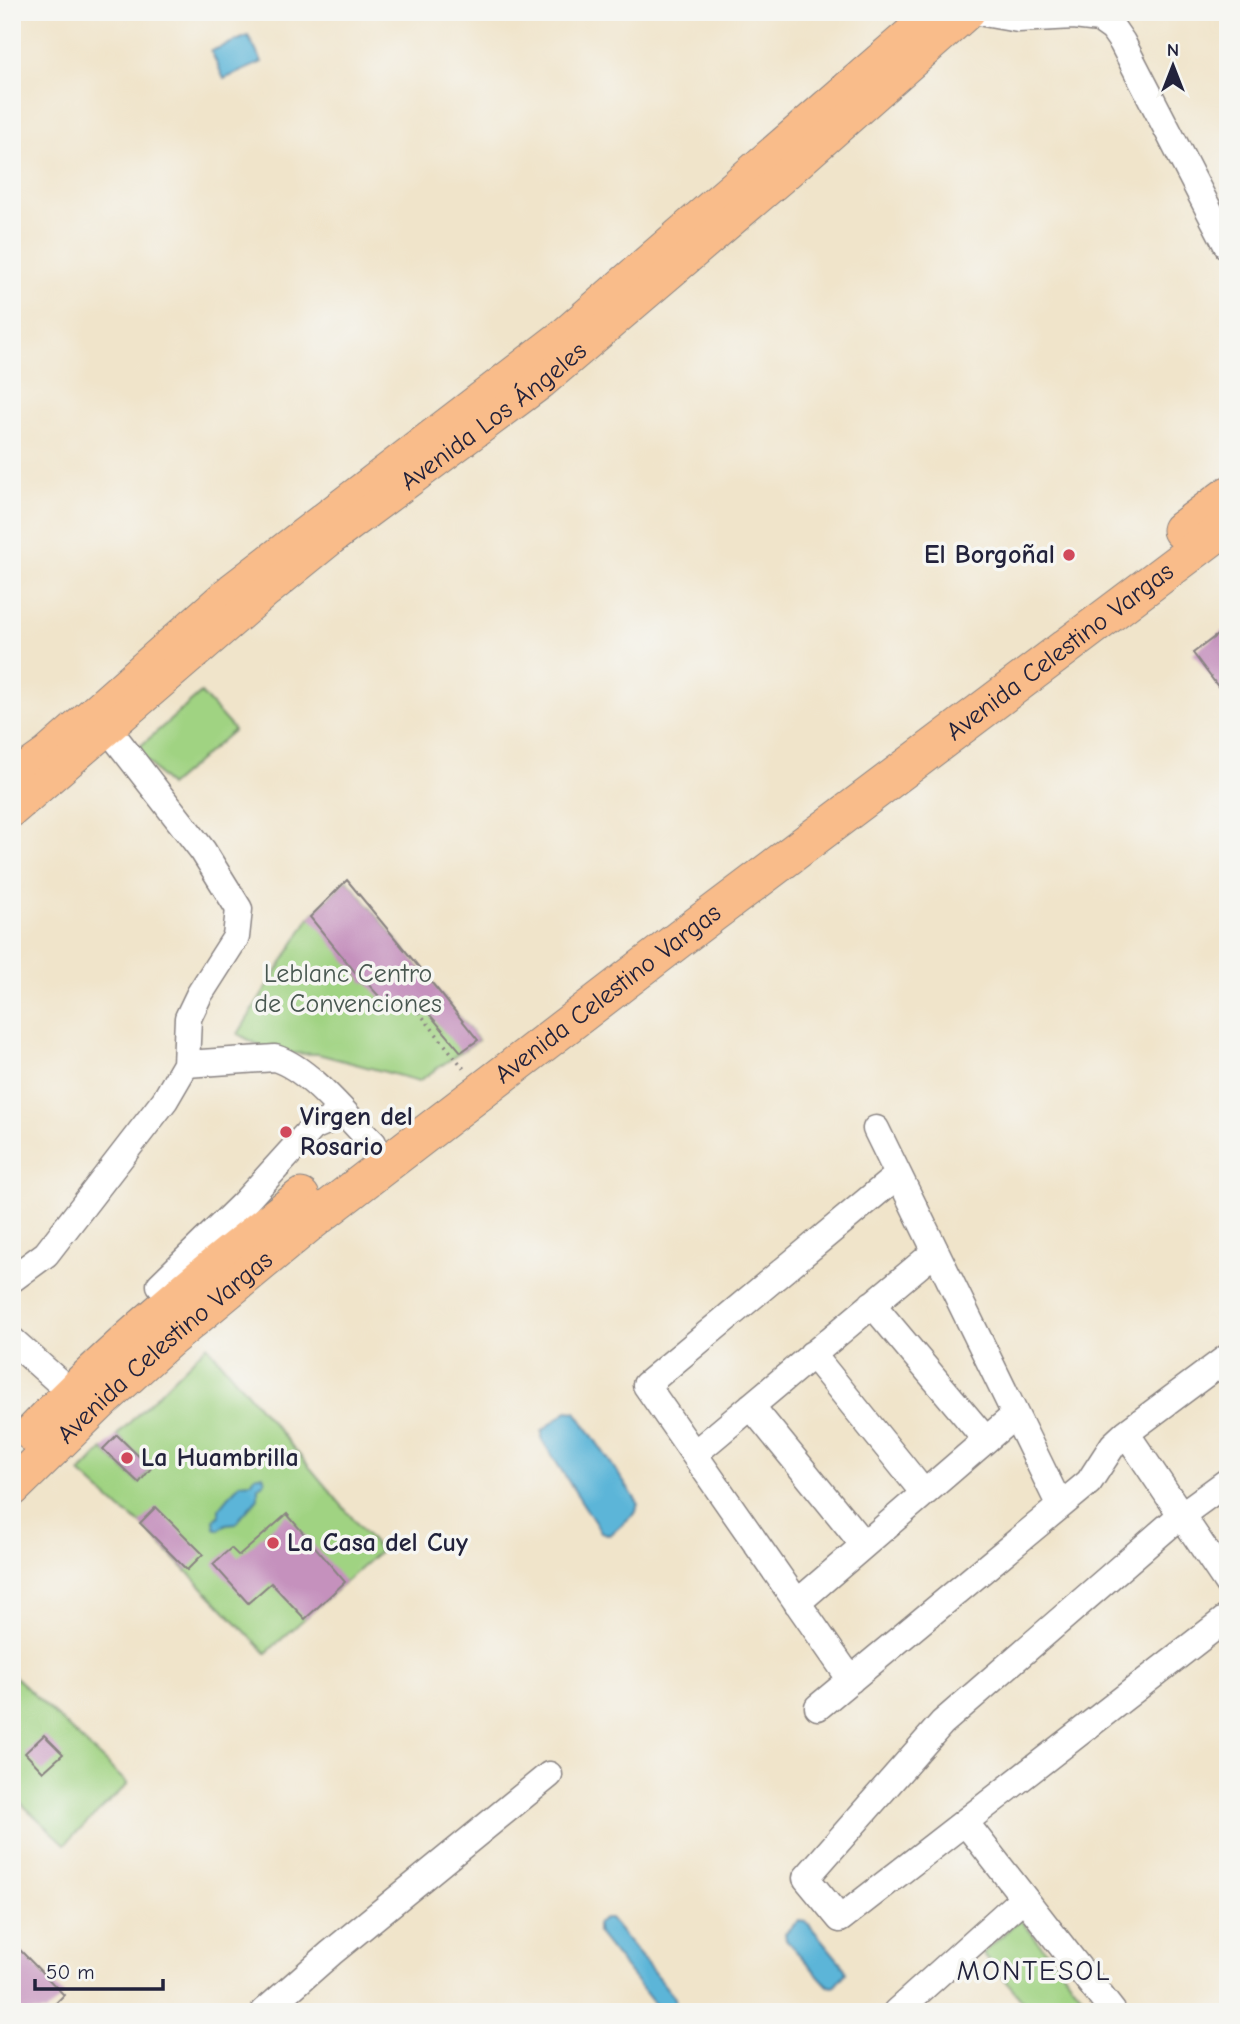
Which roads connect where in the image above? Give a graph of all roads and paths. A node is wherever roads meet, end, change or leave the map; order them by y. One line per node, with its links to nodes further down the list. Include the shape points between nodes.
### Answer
1 (934, 12): 7 (main road, Avenida Los Ángeles, via 564,334 232,589 47,753)
2 (969, 12): 6 (main road, Avenida Los Ángeles, via 541,383 299,565)
3 (978, 12): 4 (street, via 1018,19 1099,19 1112,29)
4 (1228, 247)
5 (1220, 516): 10 (highway, Avenida Celestino Vargas)
6 (109, 730): 8 (main road, Avenida Los Ángeles); 11 (street, via 203,851 239,909 236,937 188,1018)
7 (12, 778)
8 (12, 811)
9 (410, 1001): 12 (path)
10 (554, 1021): 12 (highway, Avenida Celestino Vargas); 14 (highway, Avenida Celestino Vargas)
11 (186, 1064): 13 (street, via 285,1061 305,1072); 19 (street, via 165,1100 46,1254)
12 (466, 1072): 14 (highway, Avenida Celestino Vargas)
13 (344, 1114): 16 (street); 20 (street, via 313,1127)
14 (424, 1120): 16 (highway, Avenida Celestino Vargas); 33 (highway, Avenida Celestino Vargas, via 354,1187 103,1399)
15 (876, 1129): 17 (street)
16 (373, 1143): 31 (highway, Avenida Celestino Vargas, via 260,1229 142,1328)
17 (898, 1175): 18 (street); 30 (street, via 646,1385)
18 (936, 1252): 21 (street); 27 (street)
19 (12, 1279)
20 (160, 1285)
21 (873, 1304): 23 (street); 29 (street)
22 (12, 1340): 25 (street)
23 (813, 1354): 26 (street); 34 (street)
24 (1228, 1357): 28 (street)
25 (59, 1382)
26 (751, 1406): 30 (street); 37 (street)
27 (1015, 1415): 29 (street); 35 (street)
28 (1126, 1433): 35 (street, via 1089,1482); 36 (street)
29 (986, 1440): 34 (street)
30 (694, 1454): 39 (street)
31 (12, 1455)
32 (1228, 1481): 36 (street)
33 (12, 1489)
34 (924, 1493): 37 (street)
35 (1060, 1506): 41 (street)
36 (1180, 1516): 38 (street); 44 (street, via 942,1723 806,1878 840,1919)
37 (864, 1545): 39 (street)
38 (1228, 1584)
39 (797, 1603): 41 (street)
40 (1228, 1617): 44 (street)
41 (851, 1680): 42 (street)
42 (818, 1707)
43 (550, 1774): 47 (street)
44 (965, 1822): 45 (street)
45 (1023, 1898): 46 (street); 48 (street)
46 (1100, 2007)
47 (264, 2012)
48 (896, 2012)

